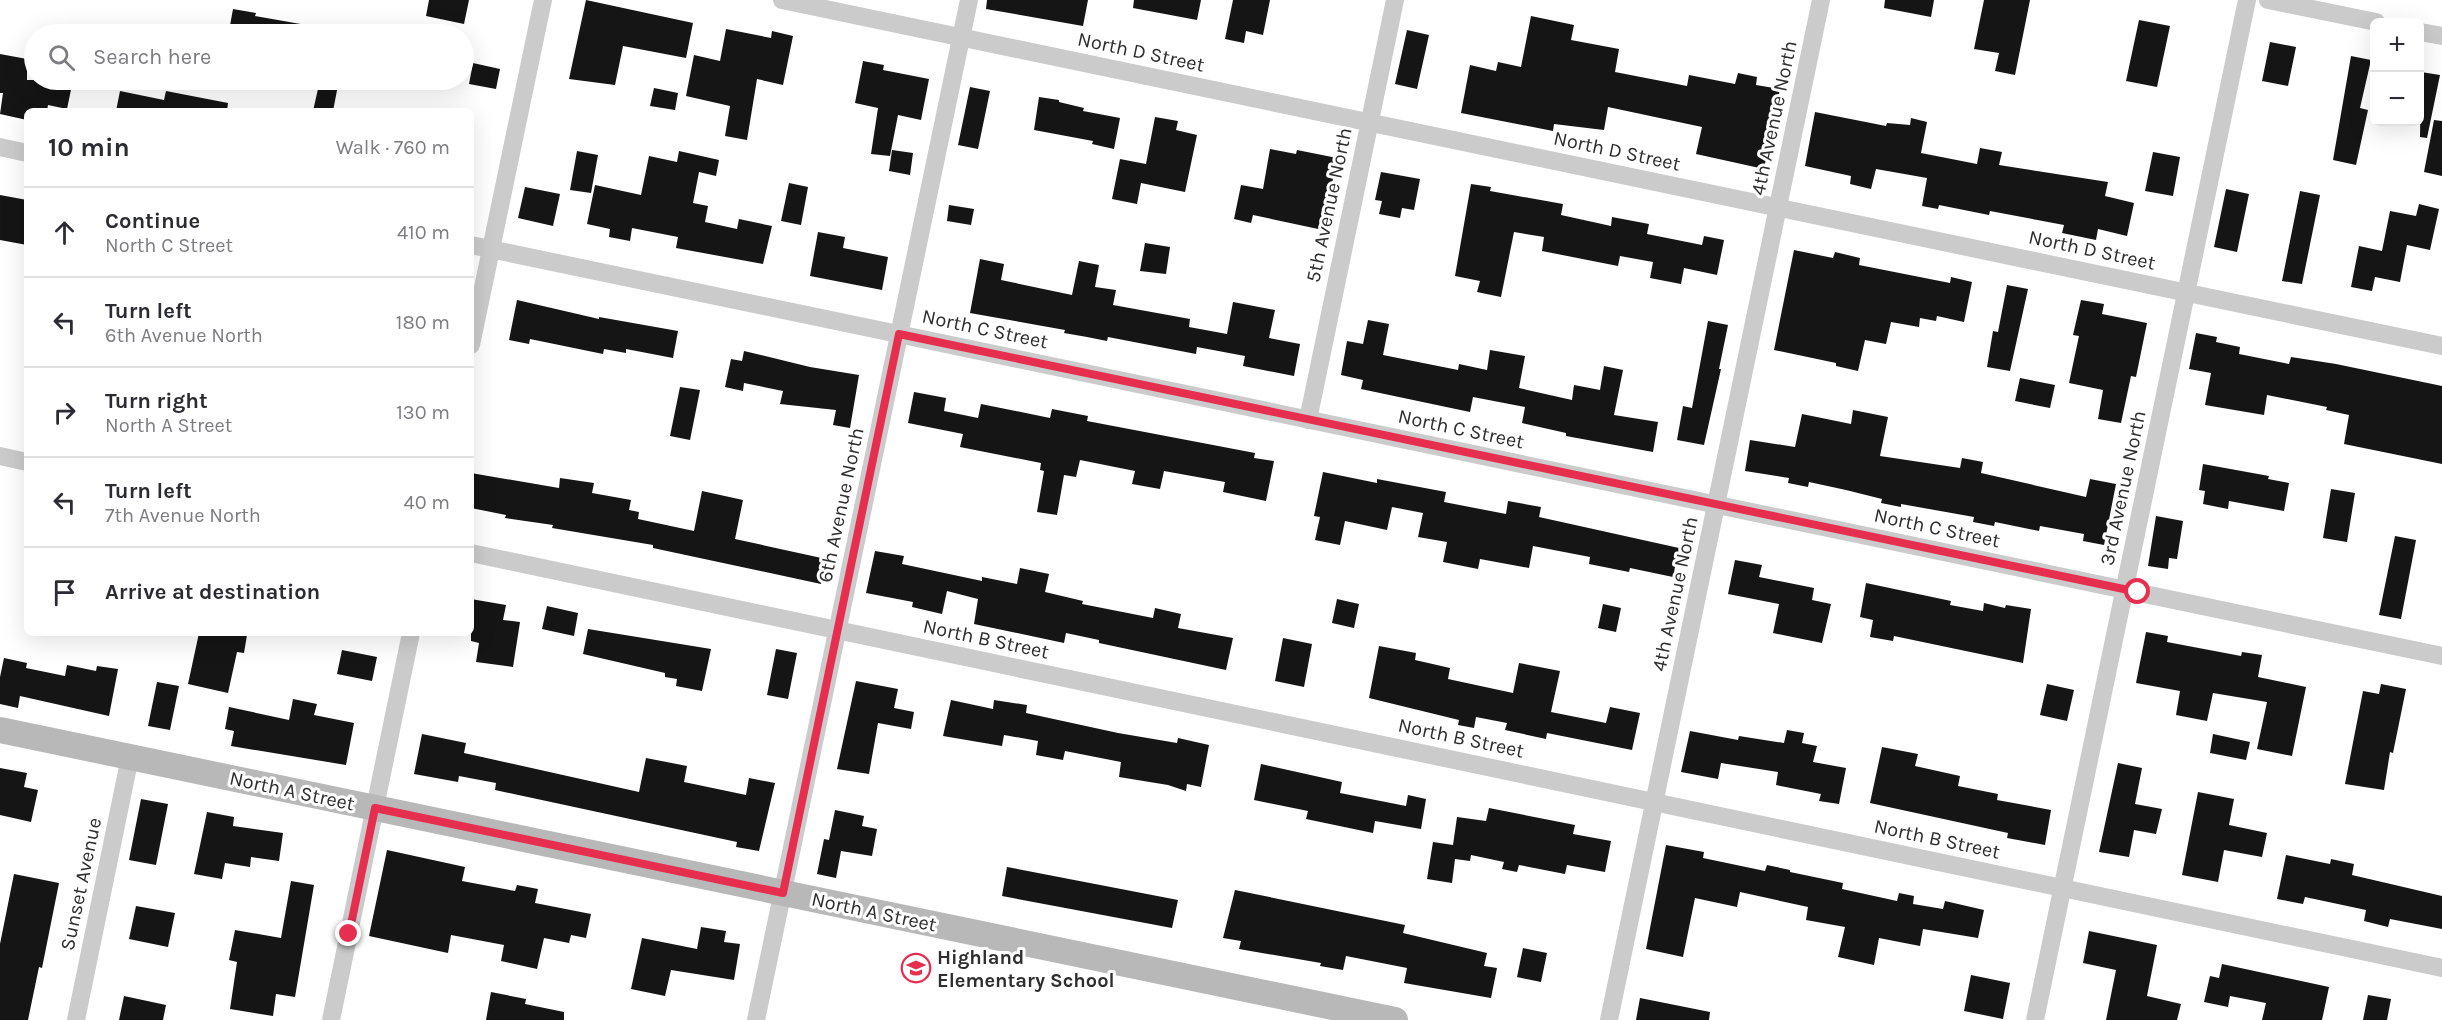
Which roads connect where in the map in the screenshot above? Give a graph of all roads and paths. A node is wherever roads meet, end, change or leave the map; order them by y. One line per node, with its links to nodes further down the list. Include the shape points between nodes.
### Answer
1 (543, 0): 17 (street)
2 (782, 0): 11 (street, North D Street)
3 (969, 0): 11 (street, 6th Avenue North)
4 (1395, 0): 12 (street, 5th Avenue North)
5 (1821, 0): 15 (street, 4th Avenue North)
6 (2247, 0): 18 (street, 3rd Avenue North)
7 (2268, 0): 8 (street)
8 (2370, 21)
9 (2424, 33): 10 (street)
10 (2442, 36)
11 (961, 37): 12 (street, North D Street); 20 (street, 6th Avenue North)
12 (1370, 123): 15 (street, North D Street); 22 (street, 5th Avenue North)
13 (0, 147): 14 (street)
14 (24, 152)
15 (1778, 208): 18 (street, North D Street); 25 (street, 4th Avenue North)
16 (474, 246): 17 (street, North C Street)
17 (491, 249): 19 (street); 20 (street, North C Street)
18 (2187, 293): 21 (street, North D Street); 27 (street, 3rd Avenue North)
19 (474, 331)
20 (899, 334): 22 (street, North C Street); 28 (street, 6th Avenue North)
21 (2442, 346)
22 (1308, 420): 25 (street, North C Street)
23 (0, 456): 24 (street)
24 (24, 461)
25 (1716, 505): 27 (street, North C Street); 33 (street, 4th Avenue North)
26 (474, 555): 28 (street, North B Street)
27 (2125, 590): 30 (street, North C Street); 35 (street, 3rd Avenue North)
28 (838, 630): 33 (street, North B Street); 36 (street, 6th Avenue North)
29 (410, 636): 34 (street)
30 (2442, 656)
31 (0, 730): 32 (street, North A Street)
32 (130, 757): 34 (street, North A Street); 38 (street, Sunset Avenue)
33 (1654, 802): 35 (street, North B Street); 42 (street, 4th Avenue North)
34 (375, 808): 36 (street, North A Street); 39 (street)
35 (2062, 888): 37 (street, North B Street); 43 (street, 3rd Avenue North)
36 (783, 893): 40 (street, 6th Avenue North); 41 (street, North A Street)
37 (2442, 968)
38 (76, 1020)
39 (331, 1020)
40 (756, 1020)
41 (1395, 1020)
42 (1609, 1020)
43 (2035, 1020)

